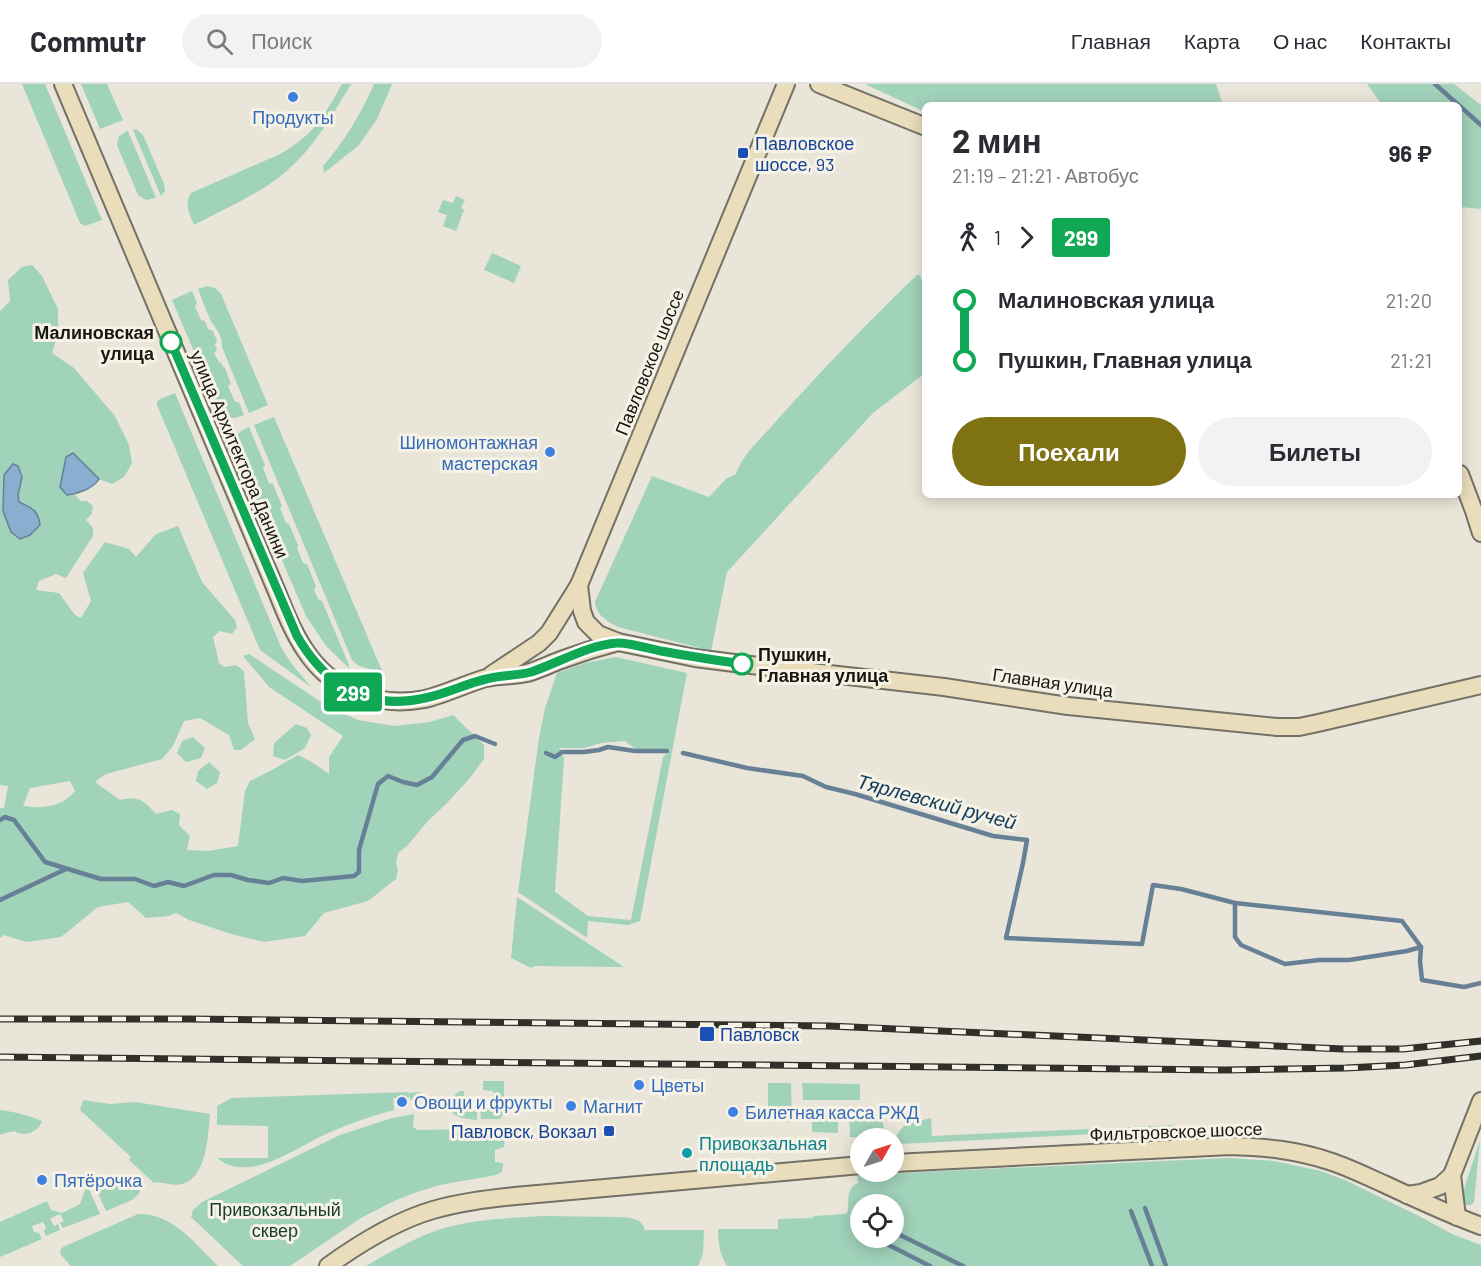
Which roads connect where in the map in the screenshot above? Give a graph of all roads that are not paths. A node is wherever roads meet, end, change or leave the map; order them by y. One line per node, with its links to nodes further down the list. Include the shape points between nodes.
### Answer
1 (63, 84): 9 (main road, улица Архитектора Данини, via 272,582 305,651 345,689 383,701 426,698)
2 (786, 84): 7 (main road, Павловское шоссе)
3 (819, 84): 4 (main road)
4 (922, 125)
5 (1462, 479): 6 (main road)
6 (1481, 534)
7 (579, 585): 8 (main road, via 586,622 598,634); 9 (main road, улица Архитектора Данини, via 549,633)
8 (618, 642): 9 (main road, улица Архитектора Данини, via 528,673); 10 (main road, Главная улица, via 695,658 945,687 1068,706 1277,728 1318,723)
9 (487, 678)
10 (1481, 685)
11 (1481, 1101): 14 (main road)
12 (904, 1162): 15 (main road, Фильтровское шоссе, via 1266,1147 1330,1161)
13 (850, 1166): 17 (main road, via 467,1202 407,1219)
14 (1452, 1175): 15 (main road, via 1440,1186); 16 (main road)
15 (1407, 1195): 16 (main road, Фильтровское шоссе)
16 (1472, 1219)
17 (328, 1266)

